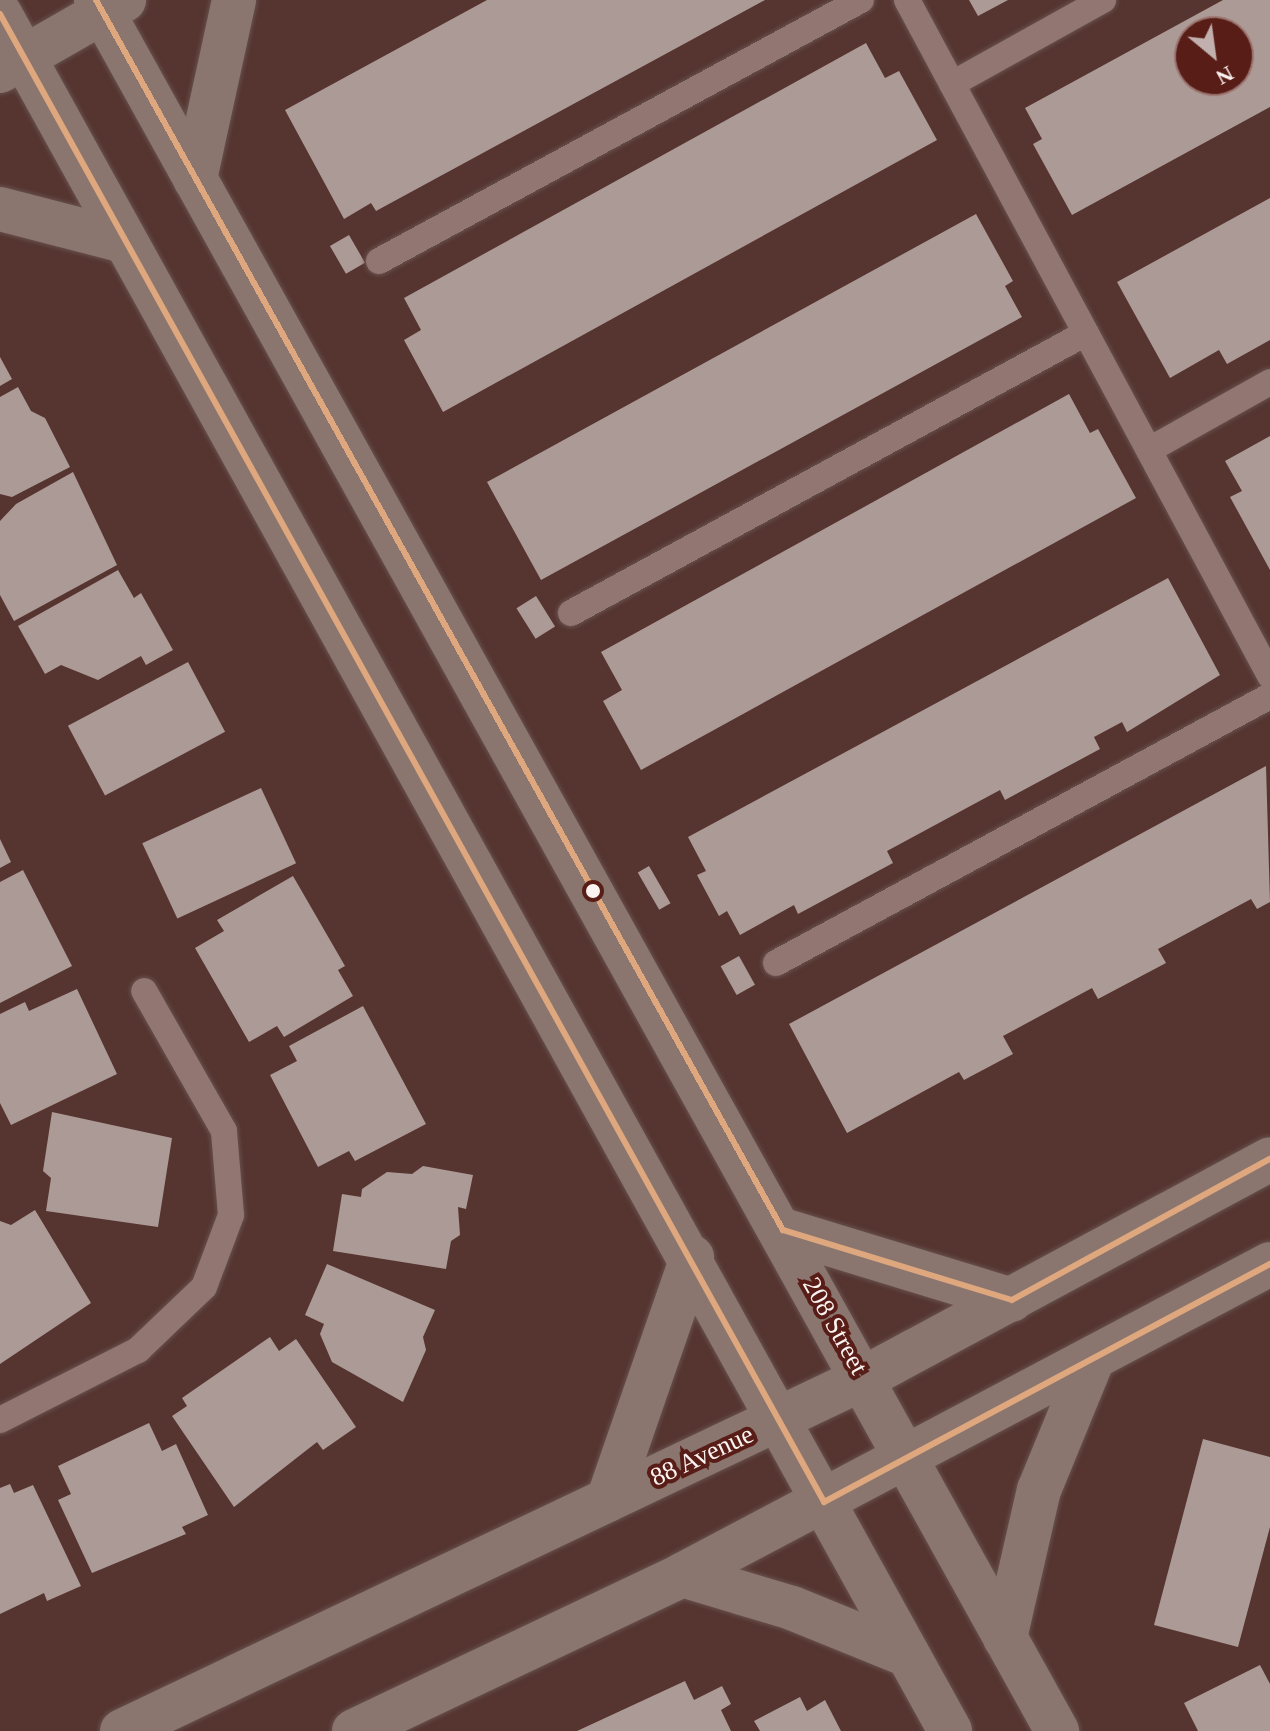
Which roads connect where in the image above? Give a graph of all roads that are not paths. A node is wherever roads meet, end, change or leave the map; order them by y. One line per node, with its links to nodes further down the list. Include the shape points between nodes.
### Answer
1 (234, 0): 9 (main road)
2 (861, 0): 12 (lane)
3 (907, 0): 8 (lane)
4 (1103, 0): 8 (lane)
5 (107, 4): 7 (main road); 9 (main road, 208 Street)
6 (0, 14): 7 (main road)
7 (12, 64): 11 (main road)
8 (952, 84): 13 (lane)
9 (195, 179): 22 (main road, 208 Street)
10 (0, 209): 11 (main road)
11 (124, 241): 23 (main road)
12 (379, 261)
13 (1086, 333): 15 (lane); 16 (lane)
14 (1270, 382): 15 (lane)
15 (1149, 450): 17 (lane)
16 (571, 613)
17 (1270, 676)
18 (1270, 696): 19 (lane)
19 (776, 963)
20 (144, 991): 28 (lane, via 224,1131 231,1215 204,1287 138,1350)
21 (1270, 1159): 25 (main road, 88 Avenue)
22 (783, 1230): 25 (main road); 27 (main road, 208 Street)
23 (692, 1257): 29 (main road); 31 (main road)
24 (1270, 1264): 26 (main road)
25 (1012, 1300): 27 (main road, 88 Avenue)
26 (1091, 1363): 30 (main road); 34 (main road, via 1039,1490)
27 (864, 1378): 29 (main road, 88 Avenue); 30 (main road, 208 Street)
28 (0, 1420)
29 (780, 1420): 31 (main road, 88 Avenue); 32 (main road)
30 (908, 1459): 32 (main road); 34 (main road, 208 Street)
31 (608, 1500): 36 (main road, 88 Avenue)
32 (824, 1502): 33 (main road); 35 (main road)
33 (682, 1575): 35 (main road, via 792,1608); 37 (main road)
34 (1005, 1638): 39 (main road, 208 Street)
35 (908, 1655): 38 (main road)
36 (122, 1731)
37 (354, 1731)
38 (950, 1731)
39 (1057, 1731)

